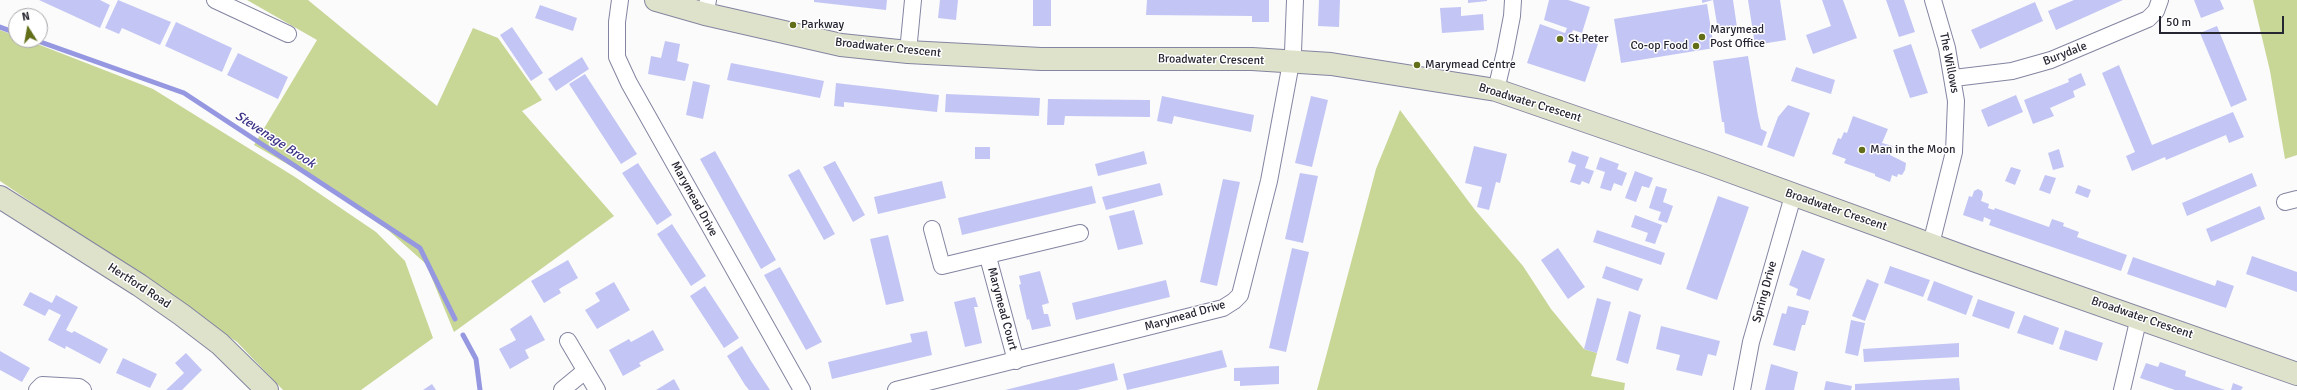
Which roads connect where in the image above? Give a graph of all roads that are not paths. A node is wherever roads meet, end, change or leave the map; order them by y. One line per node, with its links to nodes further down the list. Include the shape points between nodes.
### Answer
1 (215, 0): 10 (street)
2 (620, 0): 31 (street, Marymead Drive, via 617,57 629,83)
3 (656, 0): 9 (street, Broadwater Crescent)
4 (913, 0): 11 (street)
5 (1296, 0): 12 (street, Marymead Drive)
6 (1513, 0): 14 (street, via 1506,52)
7 (1933, 0): 13 (street, The Willows)
8 (2160, 0): 13 (street, Burydale, via 2156,11 2148,19 2051,60 2012,71)
9 (707, 7): 11 (street, Broadwater Crescent, via 841,45)
10 (288, 34)
11 (908, 52): 12 (street, Broadwater Crescent, via 1041,59 1252,59)
12 (1291, 62): 14 (street, Broadwater Crescent, via 1331,64); 23 (street, Marymead Drive, via 1269,181 1240,294 1223,308)
13 (1954, 78): 19 (street, The Willows, via 1954,152)
14 (1496, 90): 15 (street, Broadwater Crescent, via 1710,164)
15 (1793, 196): 19 (street, Broadwater Crescent); 33 (street, Spring Drive, via 1751,342)
16 (0, 197): 28 (street, Hertford Road, via 182,315 220,344)
17 (932, 229): 20 (street, Marymead Court, via 942,266)
18 (1080, 233): 20 (street, Marymead Court)
19 (1932, 244): 21 (street, Broadwater Crescent)
20 (988, 257): 23 (street, Marymead Court)
21 (2139, 318): 25 (street, Broadwater Crescent); 34 (street)
22 (568, 341): 24 (street)
23 (1016, 360): 32 (street, Marymead Drive)
24 (585, 371): 29 (street); 30 (street)
25 (2297, 374)
26 (37, 390): 27 (street, via 42,385 78,387)
27 (83, 390)
28 (267, 390)
29 (562, 390)
30 (597, 390)
31 (802, 390)
32 (896, 390)
33 (1742, 390)
34 (2122, 390)

